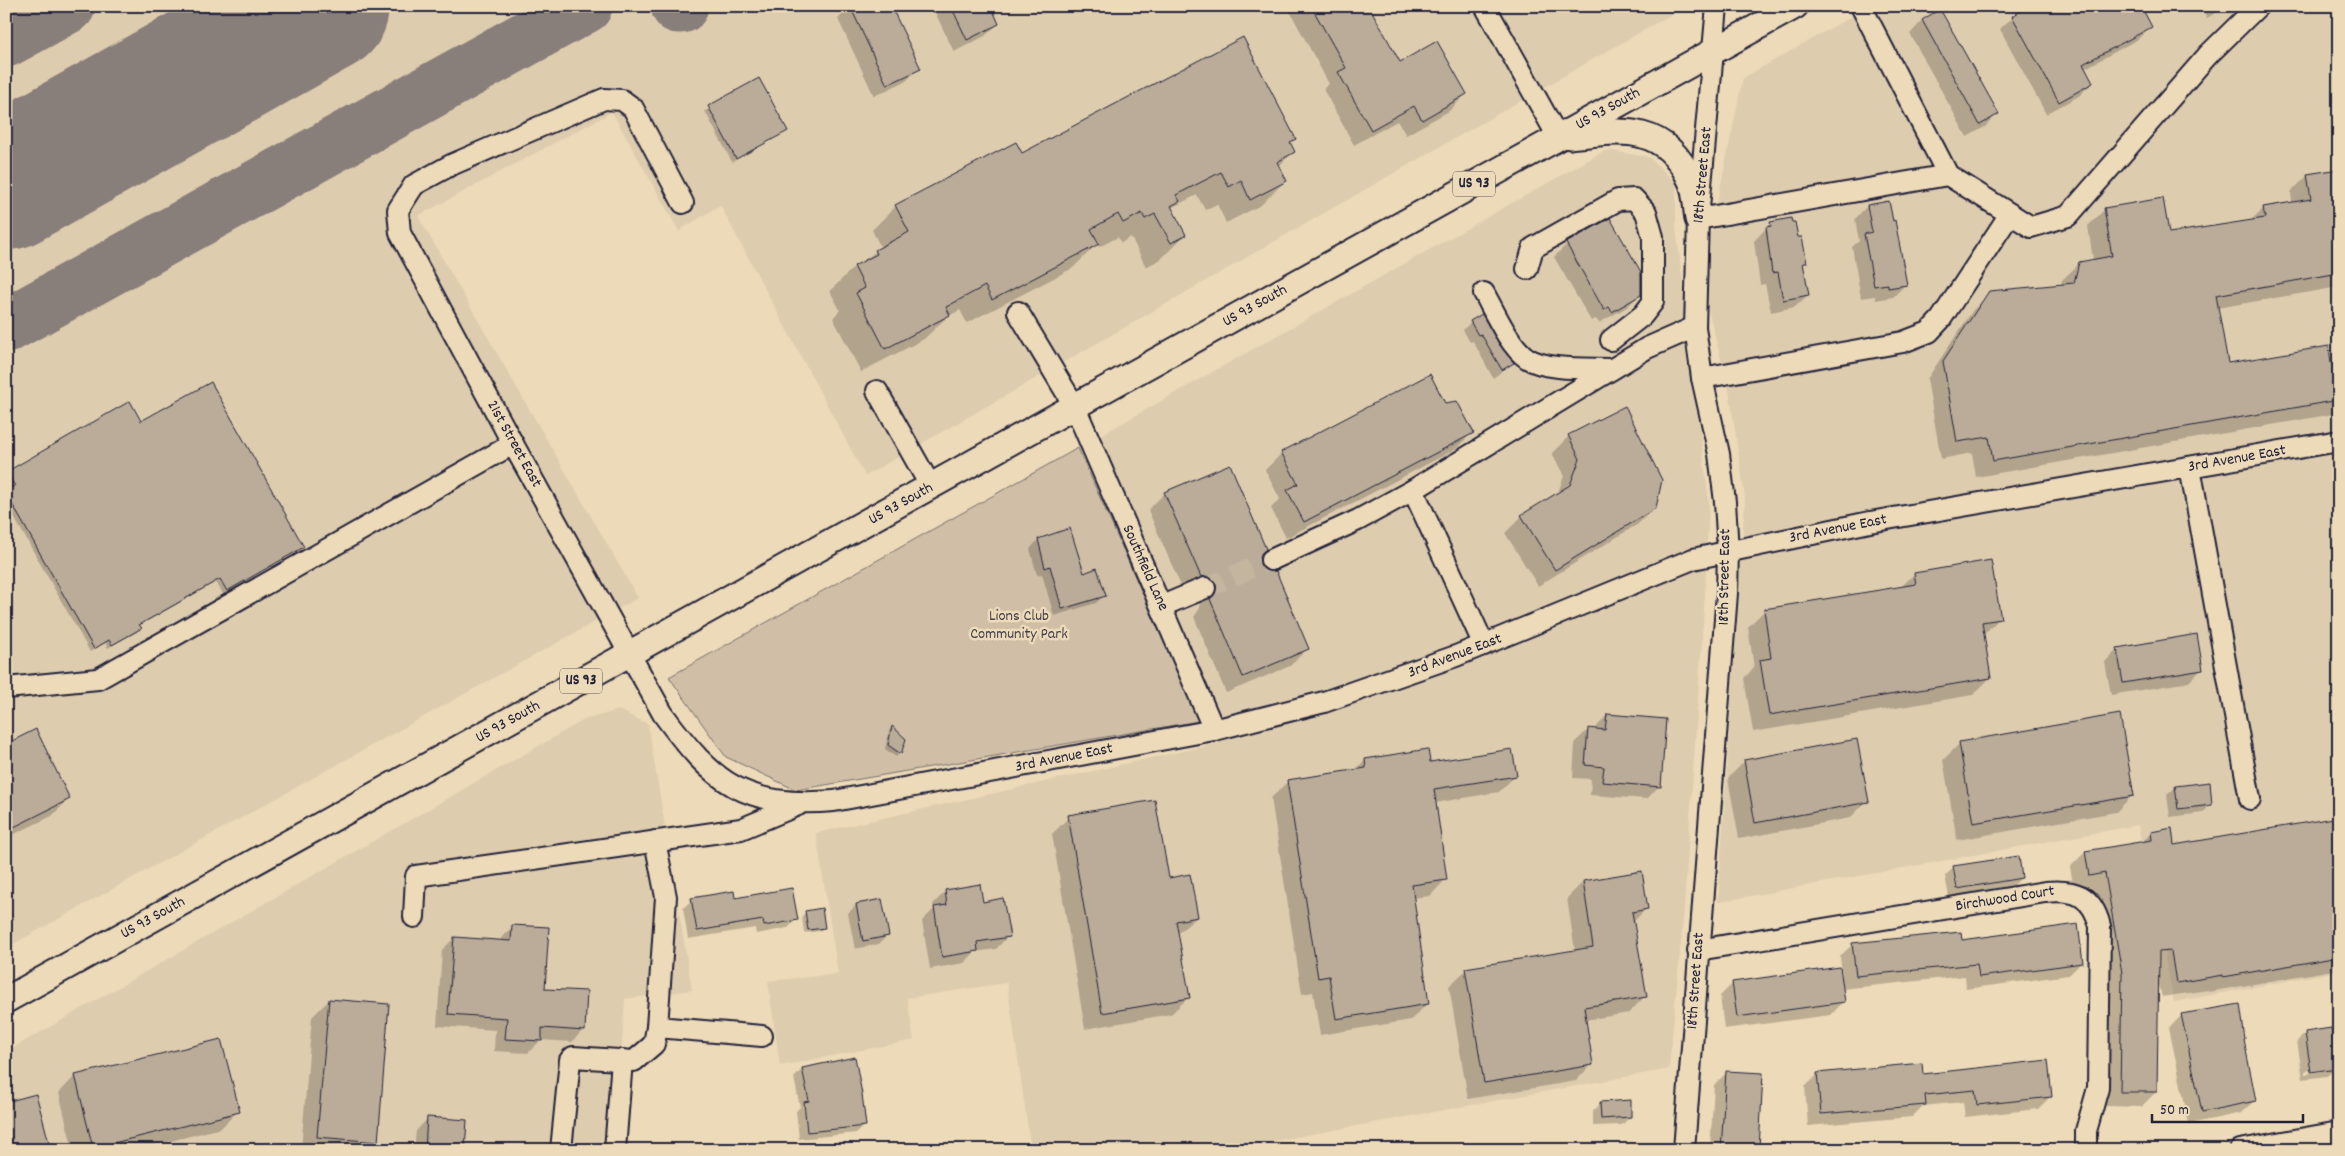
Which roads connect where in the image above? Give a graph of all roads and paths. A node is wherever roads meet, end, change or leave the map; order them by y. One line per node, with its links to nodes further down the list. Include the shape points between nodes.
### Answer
1 (1485, 6): 7 (street)
2 (1717, 6): 6 (street, 18th Street East)
3 (1795, 6): 6 (main road, US 93 South / US 93)
4 (1861, 6): 8 (street)
5 (2258, 6): 10 (street, via 2208,55 2068,216 2031,227)
6 (1714, 51): 7 (main road, US 93 South / US 93); 11 (street, 18th Street East)
7 (1558, 137): 11 (main road, via 1616,130 1641,133 1662,144 1679,162 1691,182); 20 (main road, US 93 South / US 93)
8 (1948, 175): 10 (street); 11 (street)
9 (684, 203): 22 (street, 21st Street East, via 633,108 622,100 604,99 451,165 414,185 398,210 400,234)
10 (2010, 214): 18 (street, via 1941,319 1928,332 1904,342)
11 (1698, 219): 15 (street, 18th Street East)
12 (1527, 269): 16 (street, via 1533,248 1618,200 1634,199 1646,212 1653,237 1653,302)
13 (1484, 293): 17 (street, via 1506,334 1527,358 1556,367)
14 (1018, 312): 20 (street, Southfield Lane)
15 (1696, 328): 17 (street, via 1647,348); 18 (street, 18th Street East)
16 (1611, 340)
17 (1612, 369): 25 (street)
18 (1702, 378): 26 (street, 18th Street East, via 1719,454)
19 (877, 391): 24 (street)
20 (1075, 407): 24 (main road, US 93 South / US 93); 29 (street, Southfield Lane)
21 (2339, 441): 23 (street, 3rd Avenue East)
22 (513, 444): 31 (street, 21st Street East); 32 (street, via 98,679)
23 (2190, 467): 26 (street, 3rd Avenue East); 34 (street)
24 (931, 487): 31 (main road, US 93 South / US 93)
25 (1413, 490): 27 (street, via 1358,520); 30 (street)
26 (1728, 550): 30 (street, 3rd Avenue East, via 1693,558 1656,572); 38 (street, 18th Street East)
27 (1271, 560)
28 (1205, 588): 29 (street)
29 (1162, 606): 33 (street, Southfield Lane)
30 (1484, 646): 33 (street, 3rd Avenue East, via 1324,702)
31 (631, 654): 35 (street, 3rd Avenue East, via 663,714 691,752 713,774 743,791 774,802); 39 (main road, US 93 South / US 93)
32 (6, 688)
33 (1214, 730): 35 (street, 3rd Avenue East, via 834,801)
34 (2250, 800)
35 (800, 804): 36 (street, via 741,829)
36 (656, 841): 37 (street, via 416,876); 40 (street, via 666,897)
37 (414, 917)
38 (1698, 950): 46 (street, 18th Street East); 47 (street, Birchwood Court, via 2045,892 2064,890 2083,897 2096,909 2100,926 2098,1088 2086,1131)
39 (6, 1000)
40 (657, 1028): 41 (street); 42 (street, via 656,1041 651,1048 634,1061)
41 (762, 1036)
42 (622, 1060): 44 (street, via 573,1057 570,1060); 45 (street)
43 (2339, 1132): 48 (street)
44 (561, 1150)
45 (615, 1150)
46 (1684, 1150)
47 (2086, 1150)
48 (2240, 1150)

